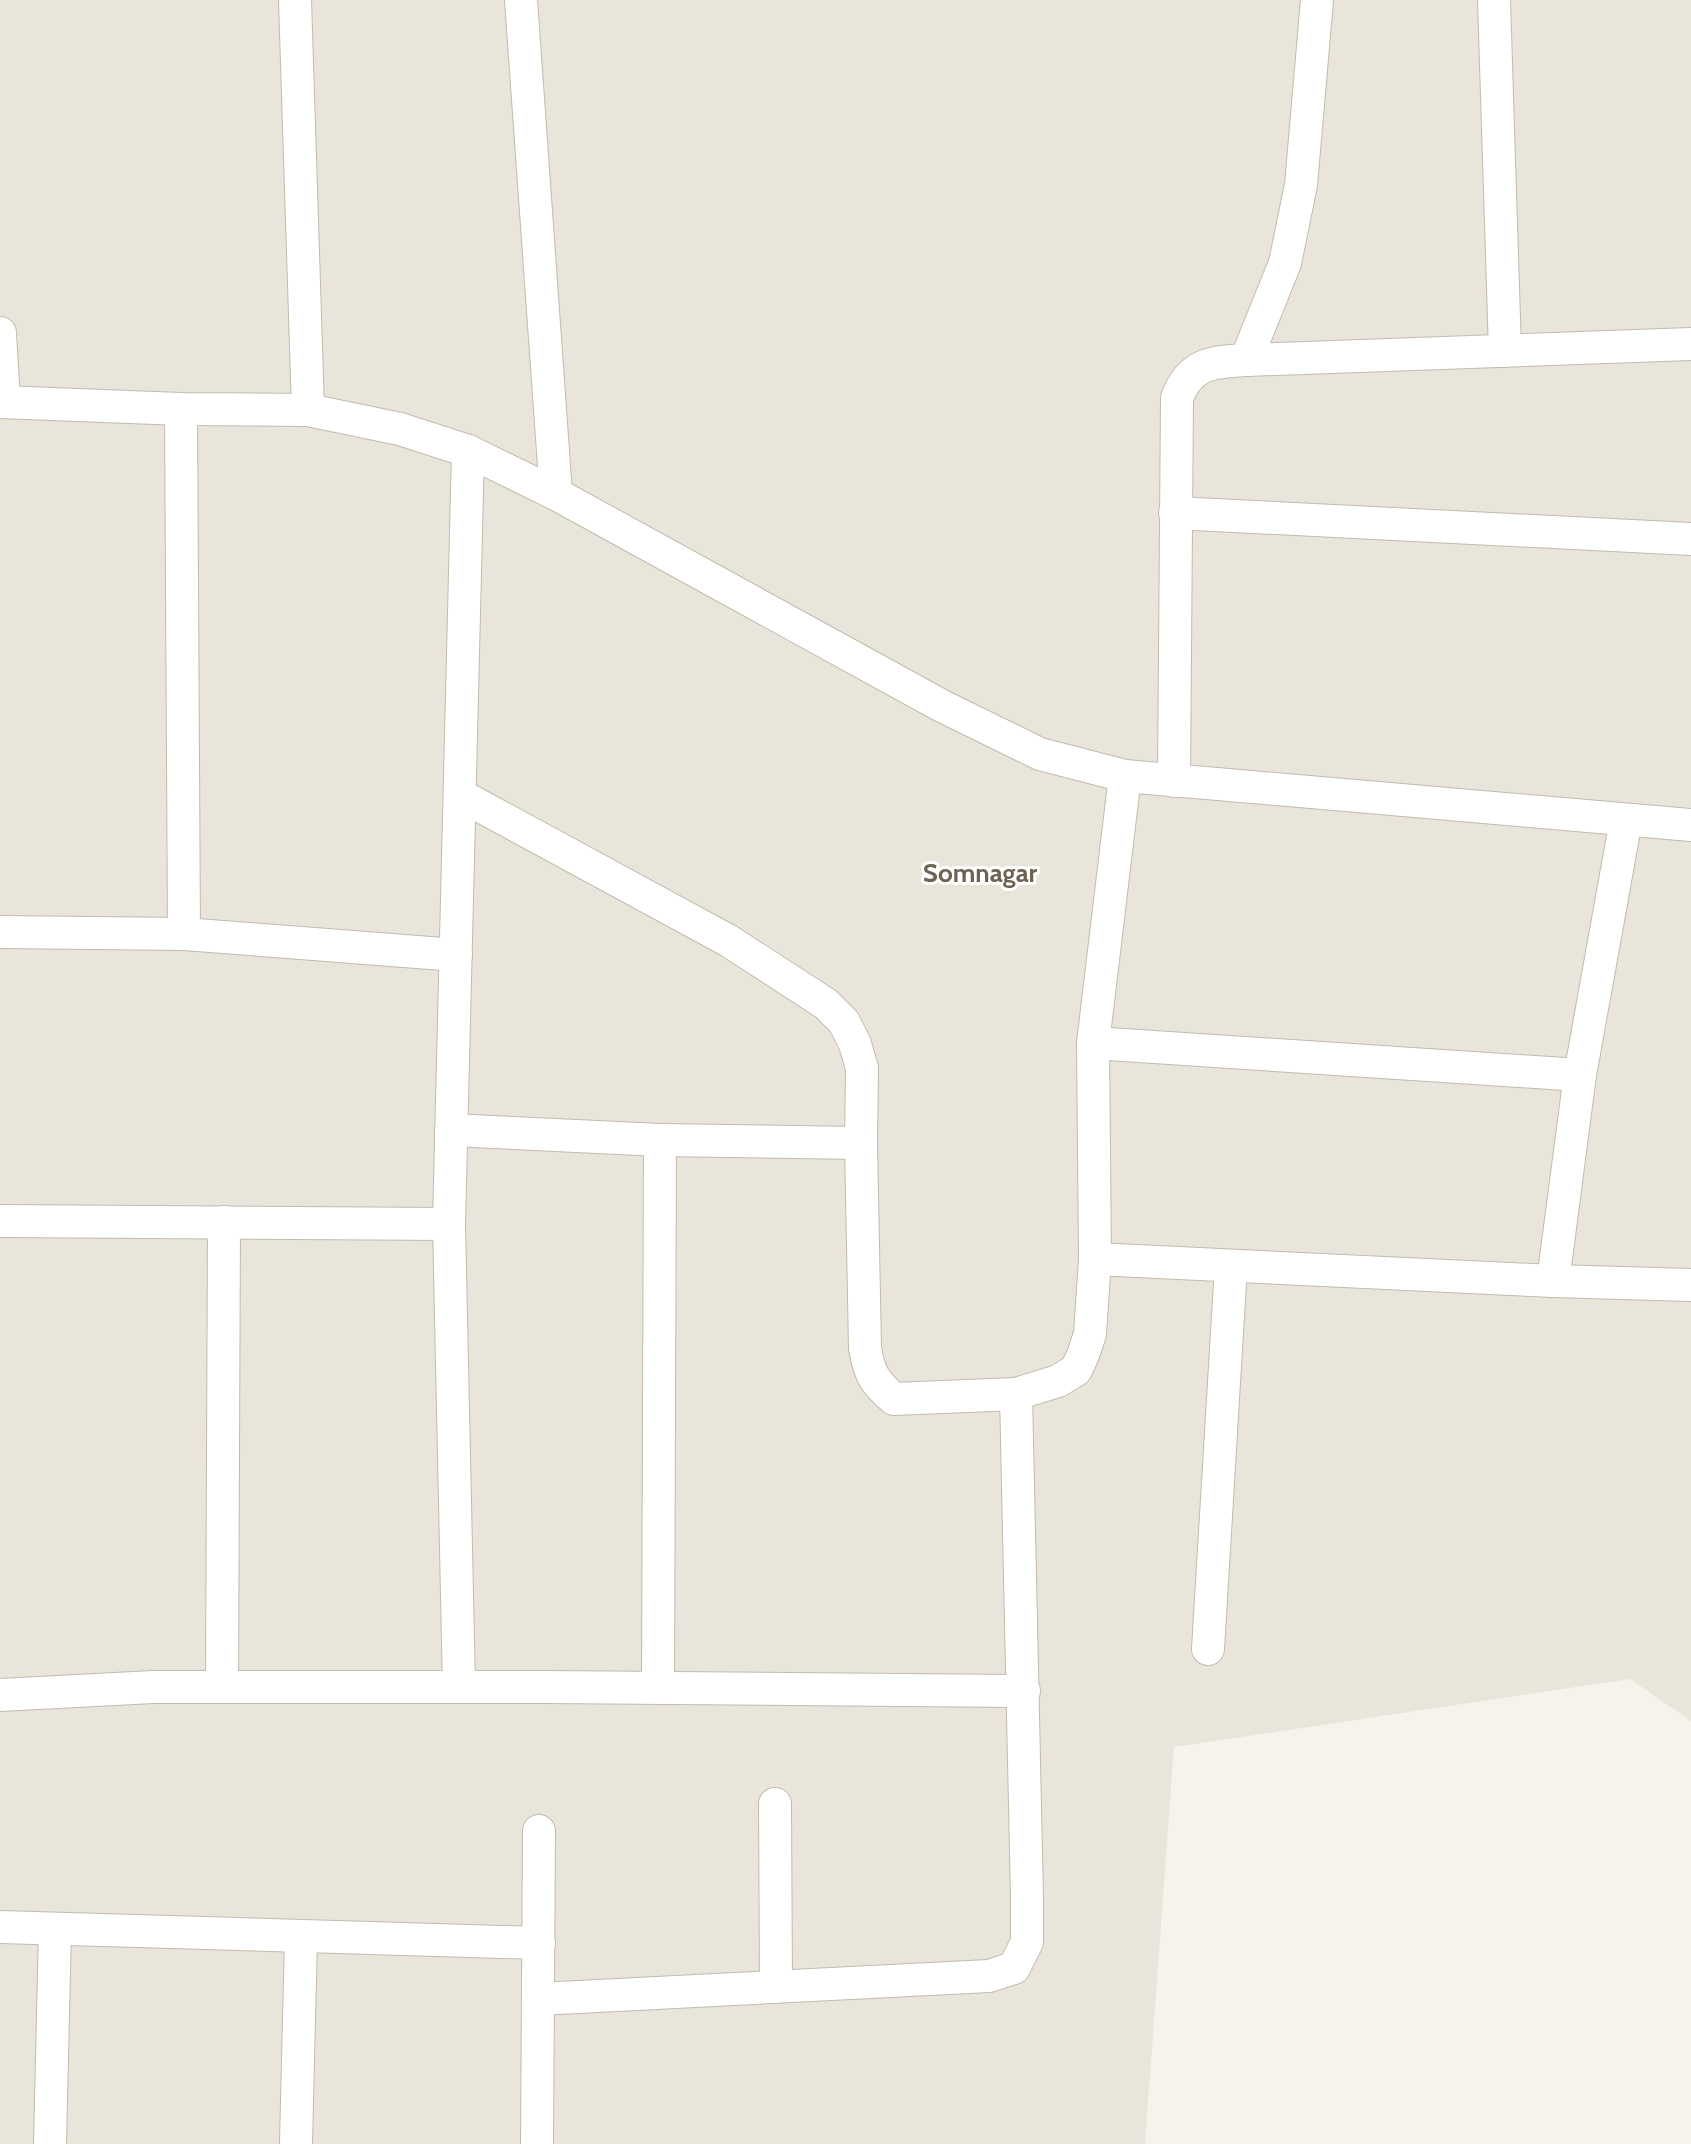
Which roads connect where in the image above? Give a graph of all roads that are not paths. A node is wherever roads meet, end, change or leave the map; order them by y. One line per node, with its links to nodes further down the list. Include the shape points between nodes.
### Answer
1 (295, 0): 11 (street)
2 (521, 0): 13 (street)
3 (1317, 0): 8 (street, via 1301,185 1285,263)
4 (1494, 0): 7 (street)
5 (0, 333): 9 (street)
6 (1691, 344): 7 (street)
7 (1505, 351): 8 (street)
8 (1246, 360): 14 (street, via 1214,362 1195,370 1182,385 1177,398)
9 (2, 402): 10 (street)
10 (181, 409): 11 (street); 22 (street)
11 (308, 410): 12 (street, via 400,429)
12 (468, 451): 13 (street); 18 (street)
13 (556, 494): 16 (street, via 942,705 1040,754)
14 (1175, 513): 15 (street); 17 (street)
15 (1691, 539)
16 (1125, 776): 17 (street); 24 (street)
17 (1174, 781): 19 (street)
18 (460, 795): 23 (street); 28 (street, via 729,941 826,1004 844,1022 862,1068)
19 (1626, 820): 20 (street); 25 (street)
20 (1691, 825)
21 (0, 932): 22 (street)
22 (184, 934): 23 (street)
23 (456, 955): 26 (street)
24 (1093, 1043): 25 (street); 32 (street)
25 (1580, 1075): 34 (street)
26 (451, 1130): 27 (street); 31 (street)
27 (660, 1140): 28 (street); 40 (street)
28 (861, 1143): 36 (street, via 865,1348 868,1369 879,1387 894,1399)
29 (0, 1221): 30 (street)
30 (224, 1222): 31 (street); 38 (street)
31 (449, 1224): 39 (street)
32 (1095, 1259): 33 (street); 36 (street, via 1090,1334 1076,1370 1058,1381)
33 (1230, 1266): 34 (street); 37 (street)
34 (1553, 1281): 35 (street)
35 (1691, 1285)
36 (1016, 1394): 41 (street)
37 (1208, 1648)
38 (222, 1687): 39 (street); 42 (street)
39 (459, 1687): 40 (street)
40 (658, 1688): 41 (street)
41 (1024, 1691): 49 (street, via 1027,1942 1014,1968 989,1976)
42 (0, 1695)
43 (775, 1804): 49 (street)
44 (539, 1831): 48 (street)
45 (0, 1927): 46 (street)
46 (55, 1929): 47 (street); 51 (street)
47 (301, 1937): 48 (street); 52 (street)
48 (539, 1943): 50 (street)
49 (776, 1987): 50 (street)
50 (539, 1999): 53 (street)
51 (50, 2144)
52 (296, 2144)
53 (537, 2144)

